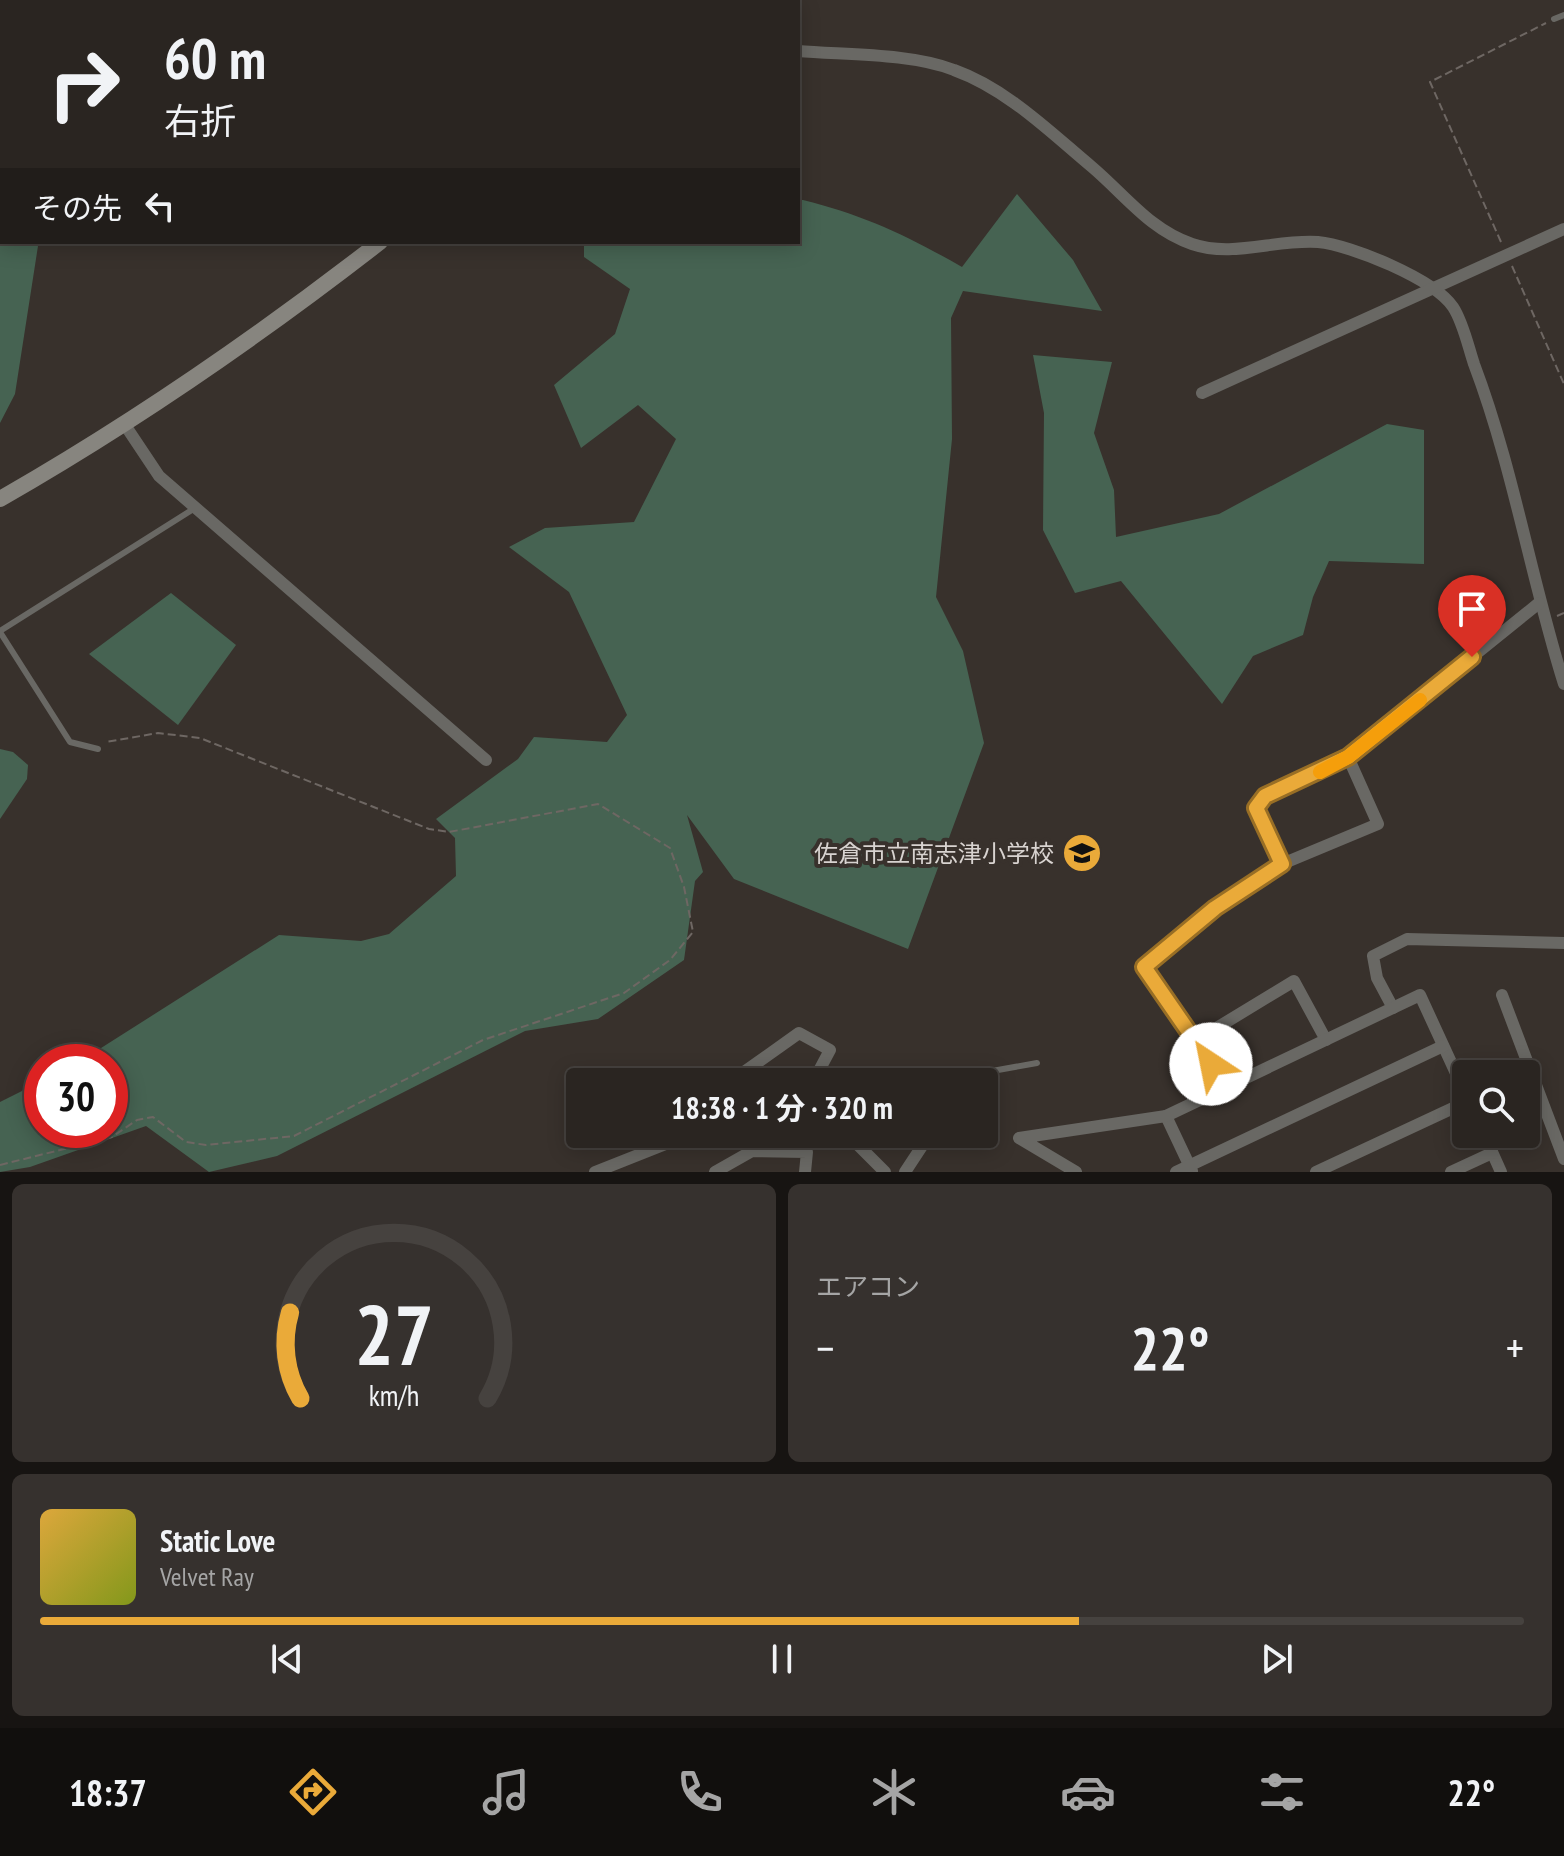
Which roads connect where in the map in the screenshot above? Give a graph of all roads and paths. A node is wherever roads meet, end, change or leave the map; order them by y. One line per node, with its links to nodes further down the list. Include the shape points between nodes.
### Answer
1 (1564, 15): 2 (lane)
2 (1554, 19): 6 (path, via 1430,82)
3 (800, 51): 7 (street, via 953,69 1006,97 1159,228 1191,244 1222,251 1320,242 1404,272)
4 (1564, 229): 6 (street)
5 (377, 244): 10 (street)
6 (1507, 256): 7 (street); 8 (path)
7 (1430, 288): 9 (street); 13 (street, via 1453,306 1487,398)
8 (1564, 384)
9 (1202, 393)
10 (125, 425): 11 (street); 12 (street, via 159,476)
11 (0, 499)
12 (195, 508): 14 (lane); 19 (street)
13 (1539, 603): 15 (street); 18 (street)
14 (0, 631): 16 (lane, via 70,742)
15 (1564, 684)
16 (84, 745): 17 (lane); 41 (path, via 158,733 200,738 429,829 449,832 598,804 670,848 693,932 670,960 624,993 483,1040 294,1136 206,1145 186,1142 153,1117 137,1120 112,1137)
17 (98, 749)
18 (1348, 757): 20 (street, via 1260,801 1256,808); 20 (street, via 1378,824)
19 (486, 760)
20 (1282, 864): 25 (street, via 1215,908 1144,967)
21 (1564, 943): 23 (street, via 1407,939 1373,956 1377,978)
22 (1502, 995): 40 (street)
23 (1393, 1008): 24 (street); 26 (street, via 1420,995)
24 (1326, 1040): 25 (street, via 1294,981); 32 (street)
25 (1195, 1041): 32 (street)
26 (1443, 1046): 28 (street); 42 (street)
27 (1037, 1063): 31 (lane)
28 (1452, 1065)
29 (750, 1068): 30 (street, via 799,1033 830,1050)
30 (820, 1068)
31 (998, 1071)
32 (1226, 1087): 34 (street)
33 (1452, 1109): 50 (street)
34 (1166, 1116): 42 (street); 48 (street, via 1019,1138)
35 (656, 1148): 43 (street)
36 (861, 1148): 46 (street)
37 (921, 1148): 47 (street)
38 (1490, 1148): 39 (street)
39 (1492, 1153): 51 (street); 52 (street)
40 (1564, 1159)
41 (0, 1165)
42 (1191, 1168): 49 (street)
43 (595, 1172)
44 (715, 1172): 45 (street, via 752,1151 807,1152)
45 (805, 1172)
46 (885, 1172)
47 (905, 1172)
48 (1076, 1172)
49 (1176, 1172)
50 (1316, 1172)
51 (1451, 1172)
52 (1501, 1172)

